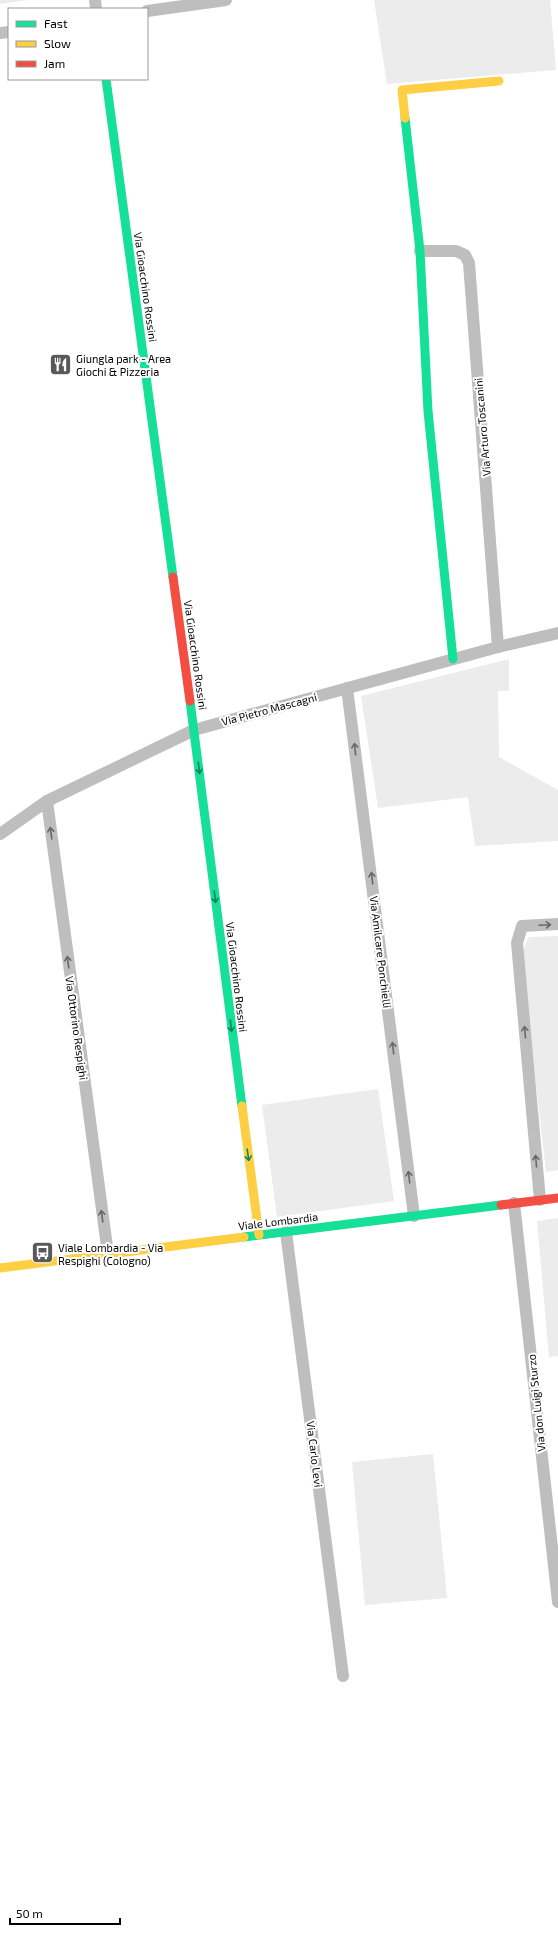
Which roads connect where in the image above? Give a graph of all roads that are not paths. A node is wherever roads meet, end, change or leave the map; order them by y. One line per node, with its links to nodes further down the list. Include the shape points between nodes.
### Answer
1 (226, 0): 2 (street)
2 (148, 11)
3 (106, 80): 10 (street, Via Gioacchino Rossini)
4 (499, 81): 5 (street, via 402,90)
5 (420, 251): 7 (street, Via Arturo Toscanini, via 456,251 465,255 469,263); 8 (street, via 428,411)
6 (558, 633): 7 (street, Via Pietro Mascagni)
7 (498, 647): 8 (street, Via Pietro Mascagni)
8 (453, 659): 9 (street, Via Pietro Mascagni)
9 (347, 688): 10 (street, Via Pietro Mascagni); 17 (street, Via Amilcare Ponchielli, one-way to 9)
10 (194, 730): 11 (street, Via Pietro Mascagni); 19 (street, Via Gioacchino Rossini, one-way to 19)
11 (47, 801): 12 (street, Via Pietro Mascagni); 20 (street, Via Ottorino Respighi, one-way to 11)
12 (0, 834)
13 (558, 924): 15 (street, one-way to 13, via 517,943 522,926)
14 (558, 1198): 15 (street, Viale Lombardia)
15 (540, 1200): 16 (street, Viale Lombardia)
16 (514, 1203): 17 (street, Viale Lombardia); 22 (street, Via don Luigi Sturzo)
17 (414, 1216): 18 (street, Viale Lombardia)
18 (286, 1232): 19 (street, Viale Lombardia); 23 (street, Via Carlo Levi)
19 (259, 1235): 20 (street, Viale Lombardia)
20 (108, 1254): 21 (street, Viale Lombardia)
21 (0, 1268)
22 (558, 1602)
23 (343, 1676)

